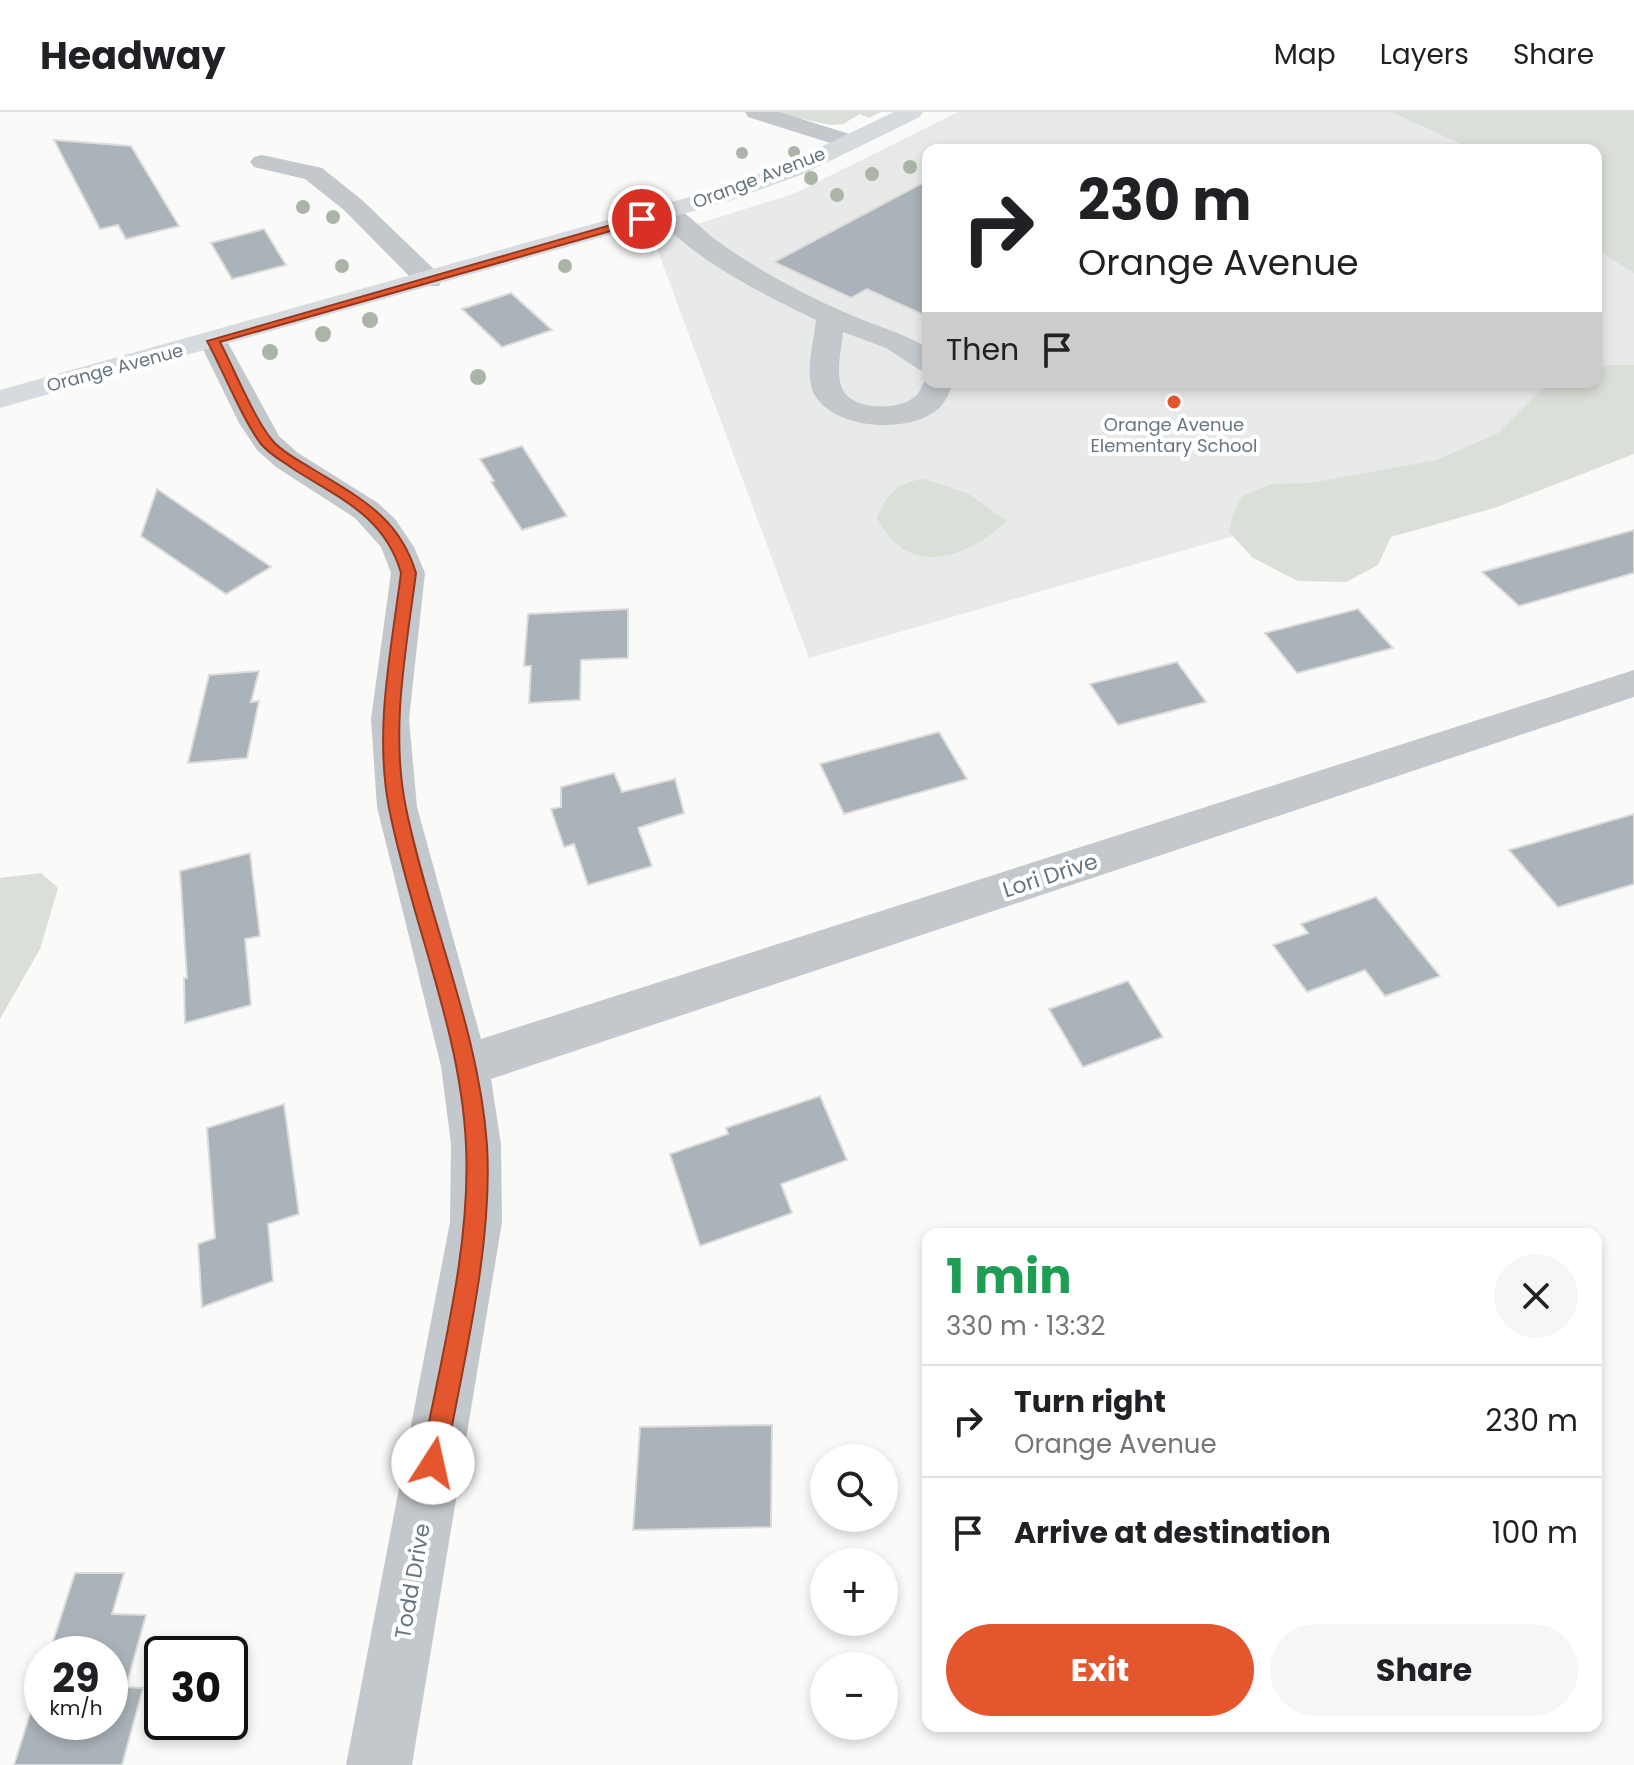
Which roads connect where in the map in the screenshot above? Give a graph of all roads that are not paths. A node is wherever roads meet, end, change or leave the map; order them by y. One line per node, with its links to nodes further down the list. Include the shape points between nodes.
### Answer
1 (756, 112): 3 (street)
2 (912, 112): 3 (main road, Orange Avenue)
3 (851, 142): 5 (main road, Orange Avenue, via 759,182)
4 (262, 162): 6 (street, via 313,173)
5 (667, 212): 6 (main road, Orange Avenue); 7 (street, via 714,252)
6 (429, 280): 8 (main road, Orange Avenue)
7 (830, 316): 9 (street); 10 (street, via 826,377 835,400 850,410 899,414 926,404)
8 (213, 341): 11 (main road, Orange Avenue); 13 (street, Todd Drive, via 266,441 363,506 402,550 408,573 390,719 397,807)
9 (922, 359)
10 (937, 388)
11 (0, 399)
12 (1634, 683): 13 (street, Lori Drive)
13 (465, 1066): 14 (street, Todd Drive, via 476,1144 476,1222)
14 (379, 1765)

